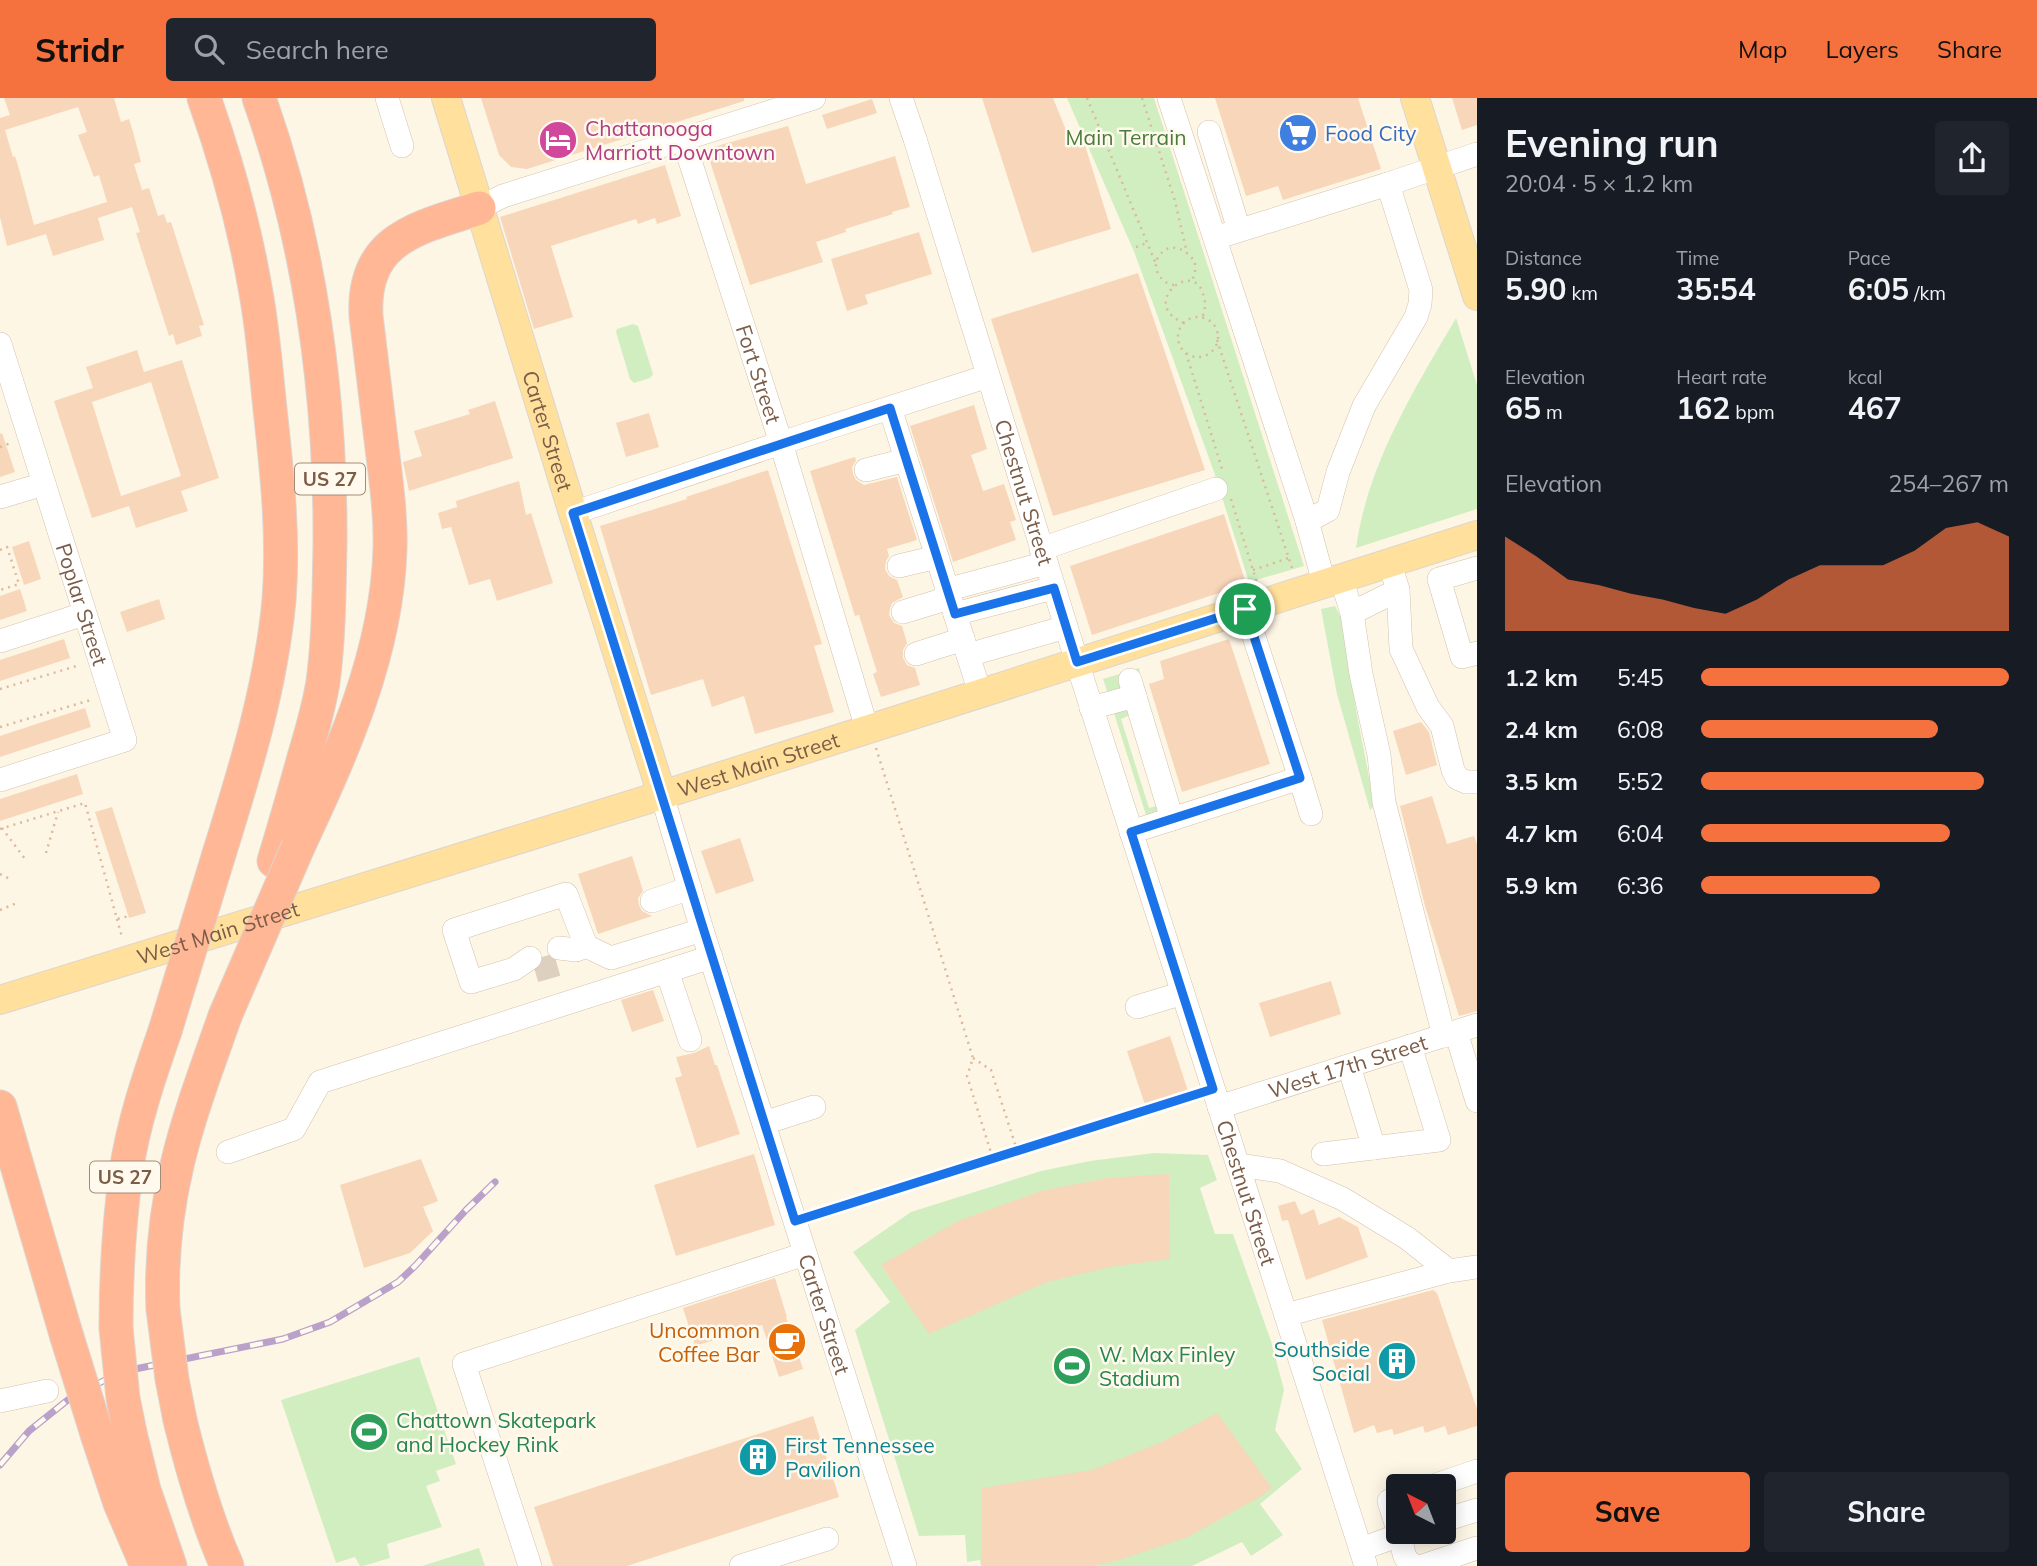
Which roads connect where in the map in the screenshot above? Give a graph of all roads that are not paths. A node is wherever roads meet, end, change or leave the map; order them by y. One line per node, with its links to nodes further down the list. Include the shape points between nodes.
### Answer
1 (204, 98): 89 (highway, US 27, bridge, via 244,230 256,295 276,458 279,600 247,762 141,1104 126,1170 116,1328 123,1398)
2 (260, 98): 60 (highway, US 27, via 307,272 321,365 330,481 323,684)
3 (387, 98): 11 (street)
4 (446, 98): 15 (main road, Carter Street)
5 (814, 98): 10 (street)
6 (901, 98): 20 (street, Chestnut Street)
7 (1169, 98): 17 (street)
8 (1415, 98): 13 (main road)
9 (1209, 132): 16 (street)
10 (683, 139): 15 (street, via 503,196); 22 (street, Fort Street)
11 (402, 146)
12 (1477, 154): 13 (street)
13 (1437, 167): 14 (street); 18 (main road)
14 (1388, 184): 16 (street); 29 (street, via 1421,290 1420,303 1364,406 1328,510)
15 (479, 208): 28 (main road, Carter Street); 60 (highway, via 398,239 382,255 366,290 388,494 390,549 384,612 354,719 324,792)
16 (1239, 230): 17 (street)
17 (1215, 238): 29 (street)
18 (1477, 296)
19 (2, 354): 25 (street, Poplar Street)
20 (988, 376): 21 (street); 31 (street, Chestnut Street)
21 (890, 408): 22 (street); 23 (street)
22 (781, 443): 28 (street); 52 (street, Fort Street)
23 (906, 460): 24 (street); 32 (street)
24 (866, 470)
25 (44, 484): 27 (street); 43 (street, Poplar Street)
26 (1216, 489): 31 (street)
27 (0, 498)
28 (573, 513): 56 (main road, Carter Street)
29 (1307, 521): 36 (street)
30 (1477, 535): 33 (main road, West Main Street)
31 (1044, 556): 37 (street, Chestnut Street); 39 (street)
32 (937, 557): 34 (street); 39 (street)
33 (1390, 563): 36 (main road, West Main Street); 38 (street)
34 (899, 566)
35 (1477, 567): 47 (street, via 1439,579 1462,657)
36 (1321, 584): 40 (main road, West Main Street); 42 (street)
37 (1054, 588): 39 (street); 44 (street, Chestnut Street)
38 (1398, 590): 42 (street); 55 (street, via 1401,649 1427,707 1442,726 1452,770 1457,778)
39 (950, 600): 41 (street); 46 (street)
40 (1245, 609): 49 (main road, West Main Street); 53 (street)
41 (903, 612)
42 (1352, 613): 70 (street, via 1384,802)
43 (85, 614): 45 (street); 54 (street, Poplar Street, via 125,740)
44 (1066, 627): 46 (street); 49 (street, Chestnut Street)
45 (0, 641)
46 (965, 647): 48 (street); 50 (street)
47 (1477, 653)
48 (916, 654)
49 (1077, 662): 50 (main road, West Main Street); 51 (street, Chestnut Street)
50 (980, 693): 52 (main road, West Main Street)
51 (1091, 708): 58 (street, via 1133,688); 59 (street, Chestnut Street)
52 (868, 729): 56 (main road, West Main Street)
53 (1300, 778): 57 (street); 58 (street)
54 (0, 780)
55 (1477, 782)
56 (662, 795): 61 (street, Carter Street); 68 (main road, West Main Street)
57 (1311, 814)
58 (1172, 819): 59 (street)
59 (1131, 832): 67 (street, Chestnut Street)
60 (286, 854): 101 (highway, US 27, bridge, via 198,1095 177,1166 165,1240 163,1309 172,1379 192,1468)
61 (690, 888): 62 (street); 63 (street, Carter Street)
62 (652, 901)
63 (702, 930): 64 (street, Carter Street); 65 (street, via 611,958 571,952 566,894 454,930 471,982)
64 (711, 957): 66 (street); 78 (street, Carter Street)
65 (526, 966)
66 (667, 971): 71 (street); 80 (street, via 320,1082 294,1129)
67 (1183, 993): 69 (street); 74 (street, Chestnut Street)
68 (0, 1000)
69 (1137, 1007)
70 (1459, 1031): 72 (street, West 17th Street); 75 (street)
71 (690, 1040)
72 (1410, 1046): 73 (street, West 17th Street); 79 (street, via 1439,1140)
73 (1349, 1066): 74 (street, West 17th Street); 79 (street)
74 (1216, 1098): 82 (street, Chestnut Street)
75 (1477, 1101)
76 (0, 1107): 89 (highway, bridge, via 66,1334)
77 (814, 1107): 78 (street)
78 (764, 1123): 83 (street, Carter Street)
79 (1374, 1148): 81 (street)
80 (229, 1152)
81 (1323, 1154)
82 (1238, 1165): 85 (street, via 1280,1171 1343,1199); 86 (street, Chestnut Street)
83 (805, 1254): 102 (street, via 464,1364); 104 (street, Carter Street)
84 (1477, 1267): 85 (street)
85 (1449, 1271): 86 (street)
86 (1286, 1315): 98 (street, Chestnut Street)
87 (47, 1391): 88 (street)
88 (0, 1401)
89 (114, 1435): 99 (highway, via 120,1503); 100 (highway, US 27, via 144,1490)
90 (1477, 1471): 91 (street)
91 (1456, 1478)
92 (1477, 1510): 93 (street)
93 (1456, 1516)
94 (827, 1539): 103 (street)
95 (1387, 1544): 98 (street)
96 (1402, 1544): 105 (street, via 1410,1564)
97 (1477, 1548): 105 (street)
98 (1361, 1561)
99 (147, 1566)
100 (170, 1566)
101 (227, 1566)
102 (530, 1566)
103 (741, 1566)
104 (905, 1566)
105 (1420, 1566)

